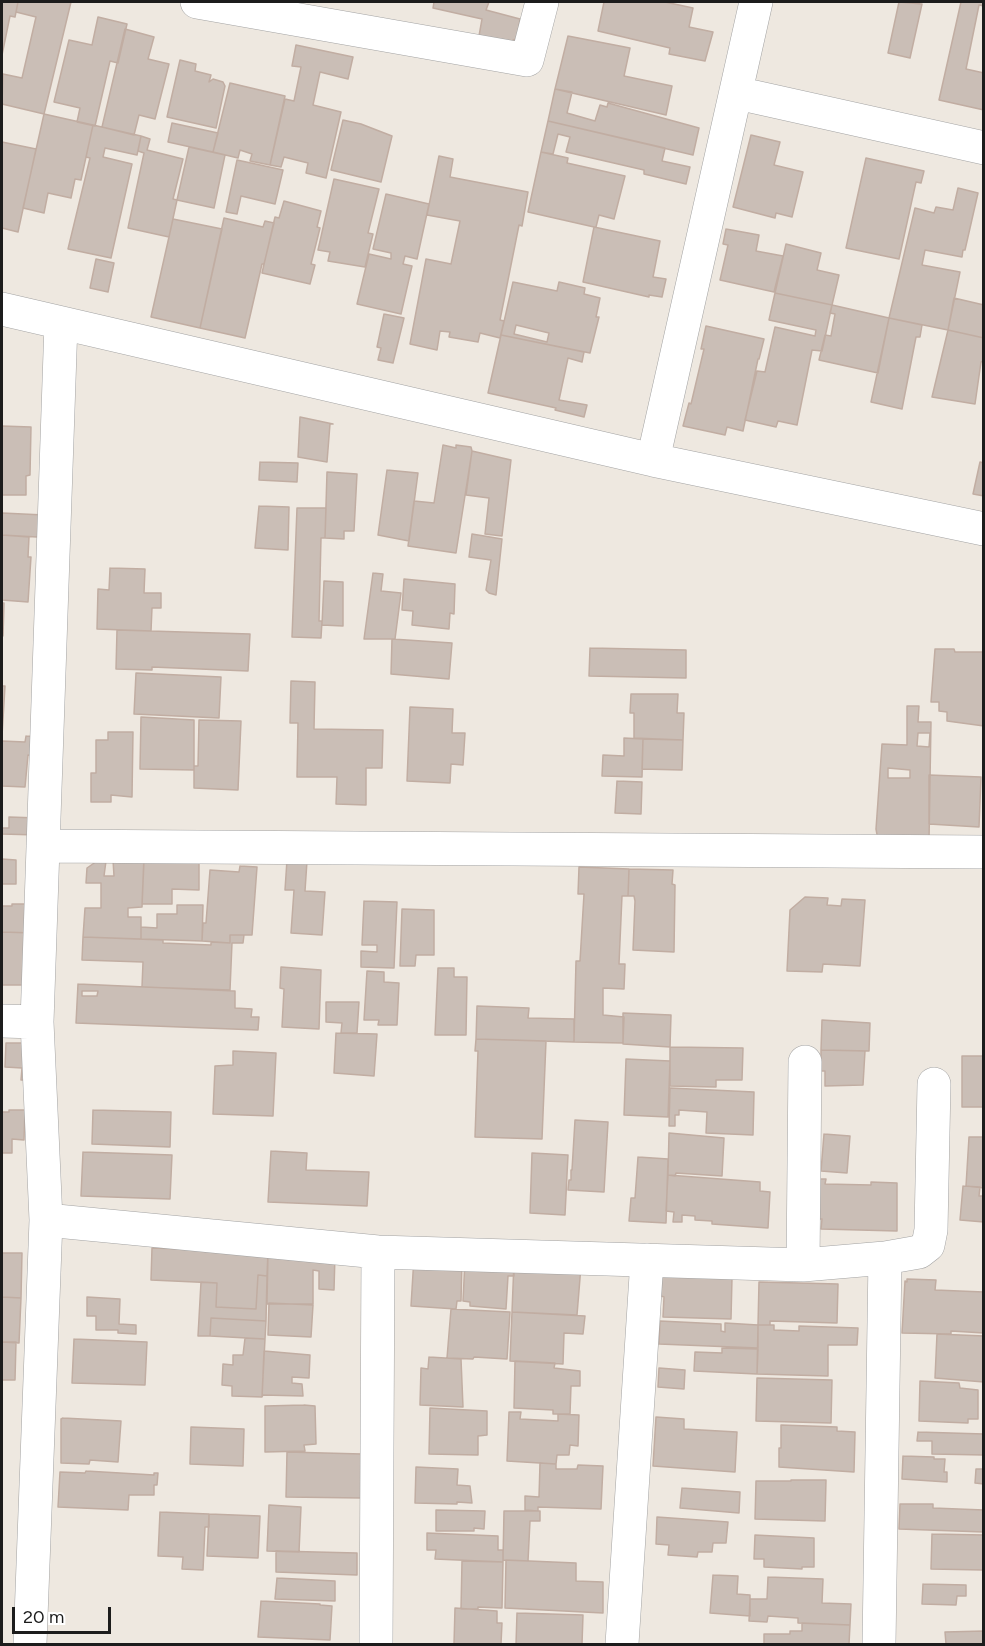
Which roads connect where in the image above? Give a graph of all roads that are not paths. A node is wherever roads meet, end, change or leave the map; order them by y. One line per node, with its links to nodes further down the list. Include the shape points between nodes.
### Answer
1 (197, 2): 2 (street, via 527,60)
2 (542, 2)
3 (756, 2): 4 (street)
4 (737, 93): 5 (street); 8 (street)
5 (984, 148)
6 (2, 309): 7 (street)
7 (61, 322): 8 (street); 10 (street)
8 (653, 460): 9 (street)
9 (984, 529)
10 (43, 846): 11 (street); 13 (street)
11 (984, 852)
12 (2, 1021): 13 (street)
13 (37, 1022): 16 (street)
14 (805, 1062): 20 (street)
15 (934, 1084): 18 (street, via 928,1245 919,1252)
16 (46, 1221): 17 (street); 21 (street)
17 (378, 1252): 19 (street); 22 (street)
18 (885, 1258): 20 (street); 24 (street)
19 (647, 1260): 20 (street); 23 (street)
20 (802, 1265)
21 (30, 1644)
22 (375, 1644)
23 (622, 1644)
24 (879, 1644)

